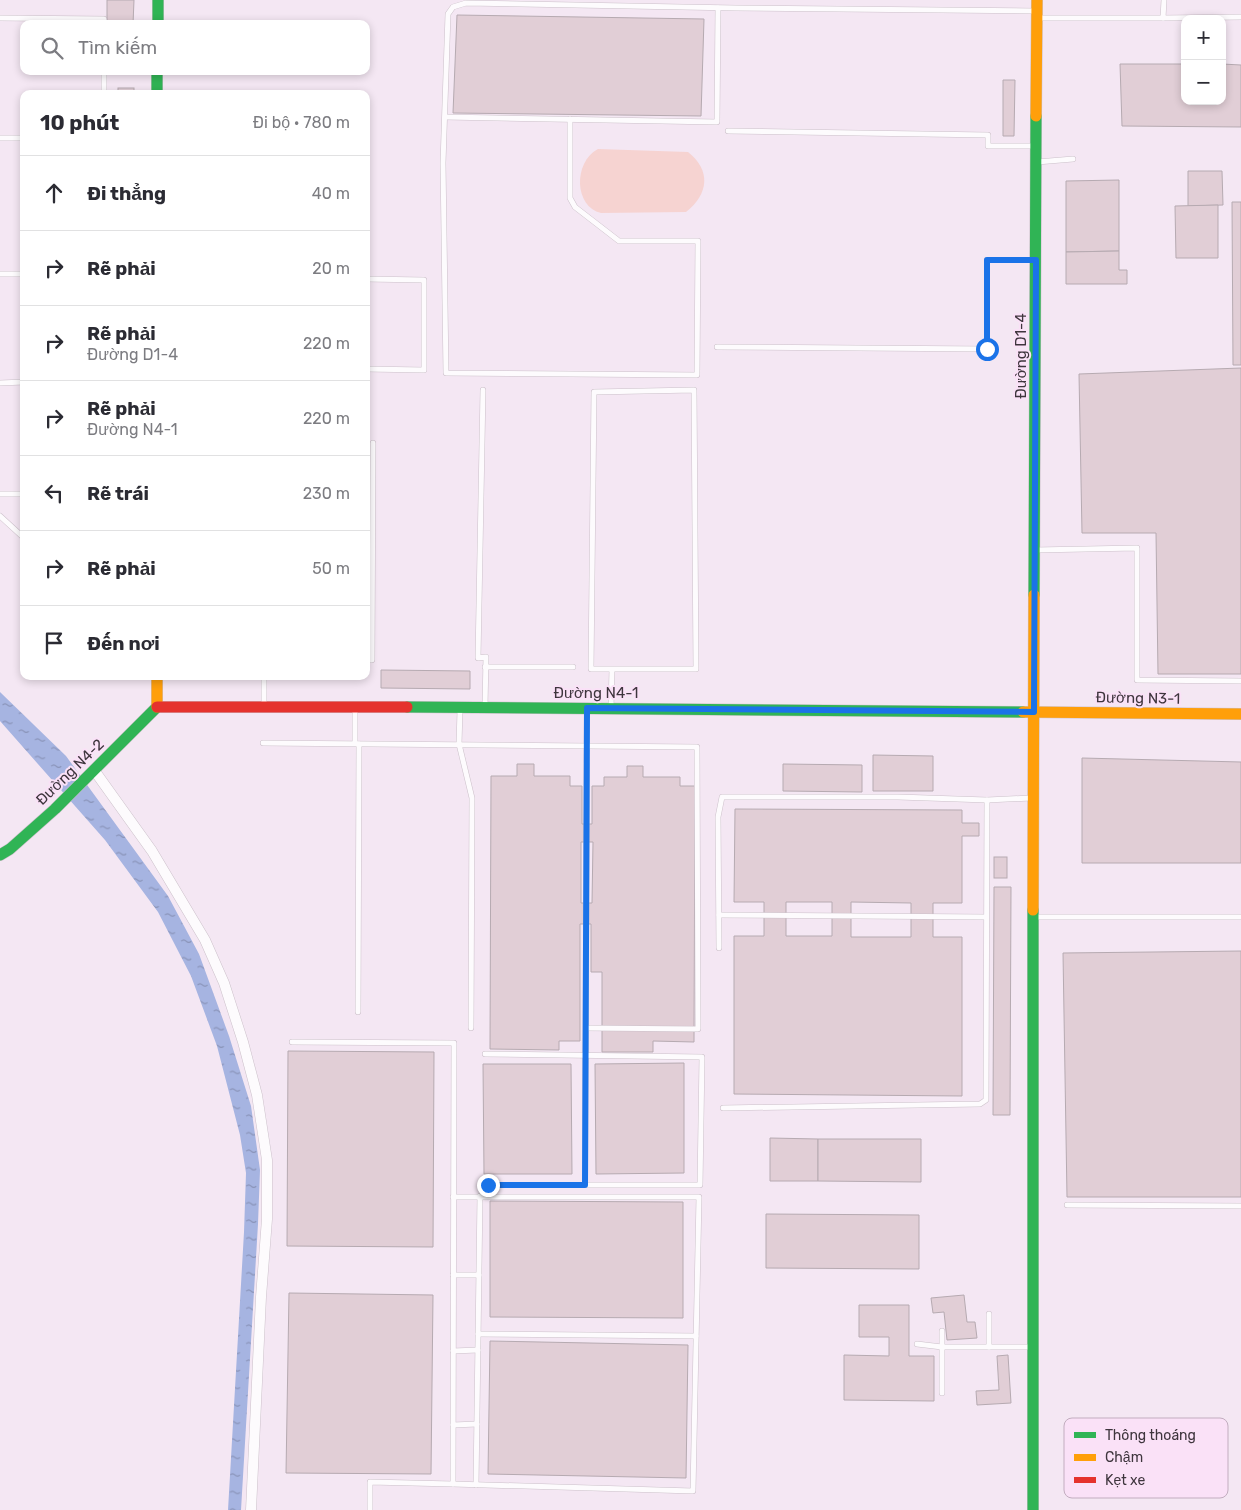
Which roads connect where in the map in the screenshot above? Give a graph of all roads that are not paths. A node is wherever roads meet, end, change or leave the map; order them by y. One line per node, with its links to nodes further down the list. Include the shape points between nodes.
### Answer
1 (158, 0): 9 (street)
2 (1164, 0): 7 (lane)
3 (718, 8): 4 (lane); 14 (lane, via 460,4 448,14); 15 (lane, via 717,122)
4 (1037, 10): 7 (lane); 19 (street, Đường D1-4)
5 (1241, 17): 7 (lane)
6 (0, 18): 8 (lane)
7 (1164, 18)
8 (104, 20)
9 (158, 20)
10 (104, 75): 12 (lane)
11 (157, 75): 13 (street)
12 (104, 90)
13 (157, 90)
14 (444, 117): 15 (lane); 15 (lane, via 446,373 697,375 698,242 619,241 575,207 570,198)
15 (570, 119)
16 (728, 131): 19 (lane, via 988,134 988,146)
17 (0, 138): 18 (lane)
18 (20, 138)
19 (1037, 146): 21 (street, Đường D1-4)
20 (1073, 159): 21 (lane)
21 (1036, 162): 22 (street, Đường D1-4)
22 (1036, 260): 26 (lane, via 987,260 987,349); 36 (street, Đường D1-4)
23 (0, 274): 24 (lane)
24 (20, 274)
25 (370, 279): 27 (lane, via 424,280 424,370)
26 (717, 347)
27 (370, 369)
28 (0, 382): 29 (lane)
29 (20, 382)
30 (483, 390): 38 (lane, via 478,658 486,657)
31 (373, 444): 37 (lane)
32 (0, 494): 33 (lane)
33 (20, 494)
34 (0, 516): 35 (lane)
35 (20, 534)
36 (1035, 550): 43 (lane, via 1137,548 1137,680); 51 (street, Đường D1-4)
37 (370, 660)
38 (485, 667): 39 (lane); 48 (lane)
39 (573, 667)
40 (612, 669): 40 (lane, via 696,669 694,390 594,392 591,669); 50 (lane)
41 (157, 680): 46 (street)
42 (264, 680): 44 (lane)
43 (1241, 681)
44 (264, 706): 45 (street, Đường N4-1); 46 (street, Đường N4-1)
45 (355, 706): 47 (street, Đường N4-1); 54 (lane)
46 (157, 707): 57 (street, Đường N4-2)
47 (460, 707): 48 (street, Đường N4-1); 55 (lane)
48 (485, 708): 49 (street, Đường N4-1)
49 (587, 708): 50 (street, Đường N4-1); 56 (lane)
50 (610, 708): 51 (street, Đường N4-1)
51 (1034, 712): 52 (street, Đường N3-1); 58 (street, Đường D1-4)
52 (1241, 714)
53 (263, 743): 54 (lane)
54 (357, 744): 55 (lane); 66 (lane)
55 (459, 744): 56 (lane); 67 (lane, via 472,798)
56 (587, 746): 68 (lane); 68 (lane, via 697,747 698,1030)
57 (94, 770): 60 (street, Đường N4-2, via 55,809); 96 (street, via 152,851 205,940 224,983 257,1096 266,1160 267,1219)
58 (1034, 798): 59 (lane); 63 (street, Đường D1-4)
59 (987, 800): 61 (lane, via 722,797 718,817); 62 (lane)
60 (0, 855)
61 (719, 915): 62 (lane); 65 (lane)
62 (986, 917): 72 (lane, via 986,1100 980,1104)
63 (1033, 917): 64 (lane); 88 (street, Đường D1-4)
64 (1241, 917)
65 (719, 948)
66 (358, 1012)
67 (471, 1028)
68 (586, 1028): 71 (lane)
69 (292, 1042): 75 (lane, via 454,1043)
70 (484, 1054): 71 (lane)
71 (586, 1056): 74 (lane); 74 (lane, via 702,1057 700,1184)
72 (723, 1108)
73 (488, 1185): 74 (lane)
74 (585, 1185)
75 (453, 1196): 76 (lane); 79 (lane)
76 (480, 1196): 80 (lane); 84 (lane, via 699,1197)
77 (1067, 1205): 78 (lane)
78 (1241, 1206)
79 (453, 1275): 80 (lane); 89 (lane)
80 (479, 1275): 83 (lane)
81 (989, 1314): 87 (lane)
82 (942, 1331): 86 (lane)
83 (478, 1334): 84 (lane); 90 (lane)
84 (696, 1336): 95 (lane, via 693,1491)
85 (917, 1344): 86 (lane)
86 (942, 1347): 87 (lane); 91 (lane)
87 (989, 1347): 88 (lane)
88 (1033, 1347): 98 (street, Đường D1-4)
89 (453, 1350): 90 (lane); 93 (lane)
90 (478, 1350): 92 (lane)
91 (942, 1393)
92 (477, 1424): 93 (lane); 95 (lane)
93 (453, 1425): 94 (lane)
94 (453, 1484): 95 (lane); 97 (lane, via 370,1482)
95 (476, 1485)
96 (250, 1510)
97 (370, 1510)
98 (1033, 1510)

